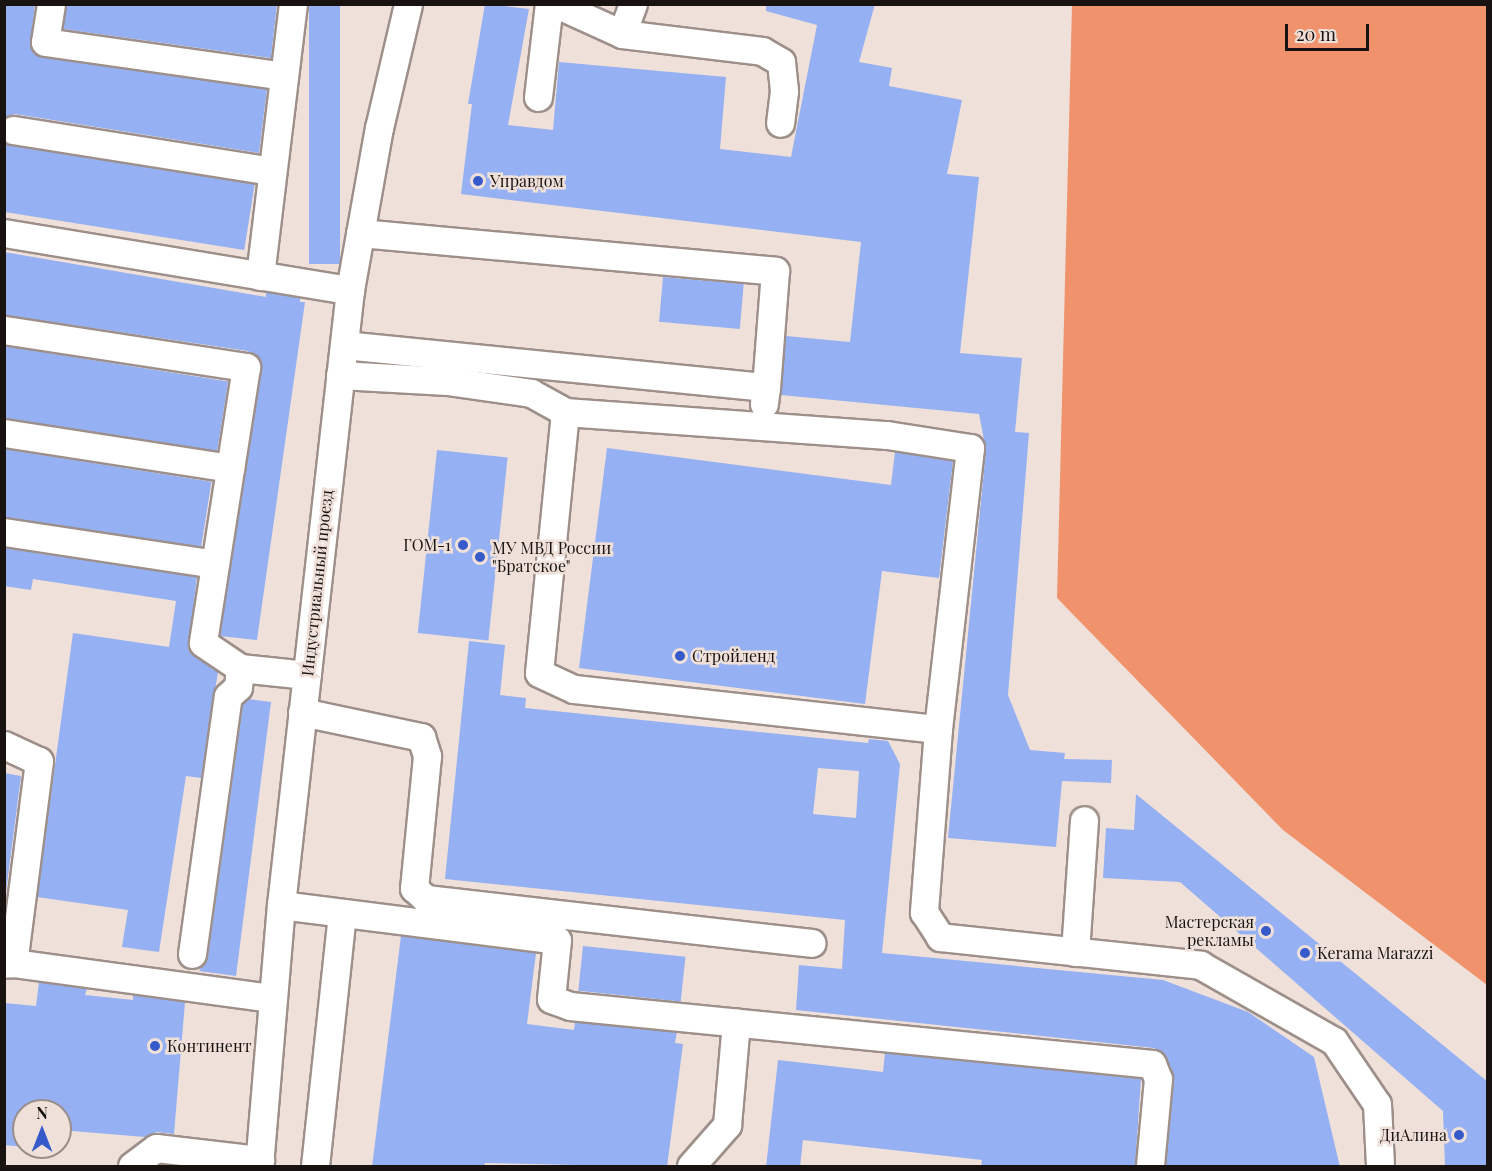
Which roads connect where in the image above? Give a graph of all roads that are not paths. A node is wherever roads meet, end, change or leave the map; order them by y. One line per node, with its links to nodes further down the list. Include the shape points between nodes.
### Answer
1 (51, 4): 8 (street, via 45,42)
2 (293, 4): 8 (street)
3 (408, 4): 14 (street, Индустриальный проезд)
4 (549, 4): 9 (street)
5 (556, 4): 7 (street)
6 (633, 4): 7 (street)
7 (622, 34): 10 (street, via 762,51 781,62 784,91)
8 (284, 76): 12 (street)
9 (538, 97)
10 (780, 123)
11 (13, 130): 12 (street)
12 (273, 171): 15 (street)
13 (4, 232): 15 (street)
14 (360, 233): 16 (street, Индустриальный проезд); 21 (street, via 775,271)
15 (260, 276): 16 (street)
16 (350, 290): 18 (street, Индустриальный проезд)
17 (4, 330): 26 (street, via 246,367)
18 (344, 345): 19 (street); 20 (street, Индустриальный проезд)
19 (499, 363): 21 (street); 22 (street)
20 (340, 375): 22 (street, via 447,381); 30 (street, Индустриальный проезд)
21 (766, 387): 24 (street)
22 (531, 393): 23 (street)
23 (566, 412): 24 (street); 32 (street, via 539,673 574,689)
24 (762, 426): 32 (street, via 887,435 970,448)
25 (4, 434): 26 (street)
26 (230, 468): 28 (street)
27 (4, 532): 28 (street)
28 (215, 564): 29 (street, via 202,643)
29 (240, 668): 30 (street); 39 (street, via 238,687 228,696)
30 (308, 675): 31 (street, Индустриальный проезд)
31 (302, 712): 35 (street, Индустриальный проезд); 37 (street, via 421,737 427,756 414,888 426,899)
32 (939, 729): 38 (street, via 924,912 939,938)
33 (4, 746): 40 (street, via 39,761)
34 (1084, 820): 38 (street)
35 (281, 905): 36 (street); 41 (street, Индустриальный проезд)
36 (342, 914): 42 (street, via 557,940 551,999 570,1006); 45 (street)
37 (810, 943)
38 (1075, 952): 48 (street, via 1200,965 1334,1041 1377,1104)
39 (192, 954)
40 (9, 964): 41 (street)
41 (272, 998): 43 (street, Индустриальный проезд)
42 (736, 1022): 46 (street, via 727,1125); 47 (street, via 1152,1064 1158,1079)
43 (260, 1163): 44 (street, via 156,1148)
44 (132, 1167)
45 (315, 1167)
46 (691, 1167)
47 (1150, 1167)
48 (1380, 1167)

